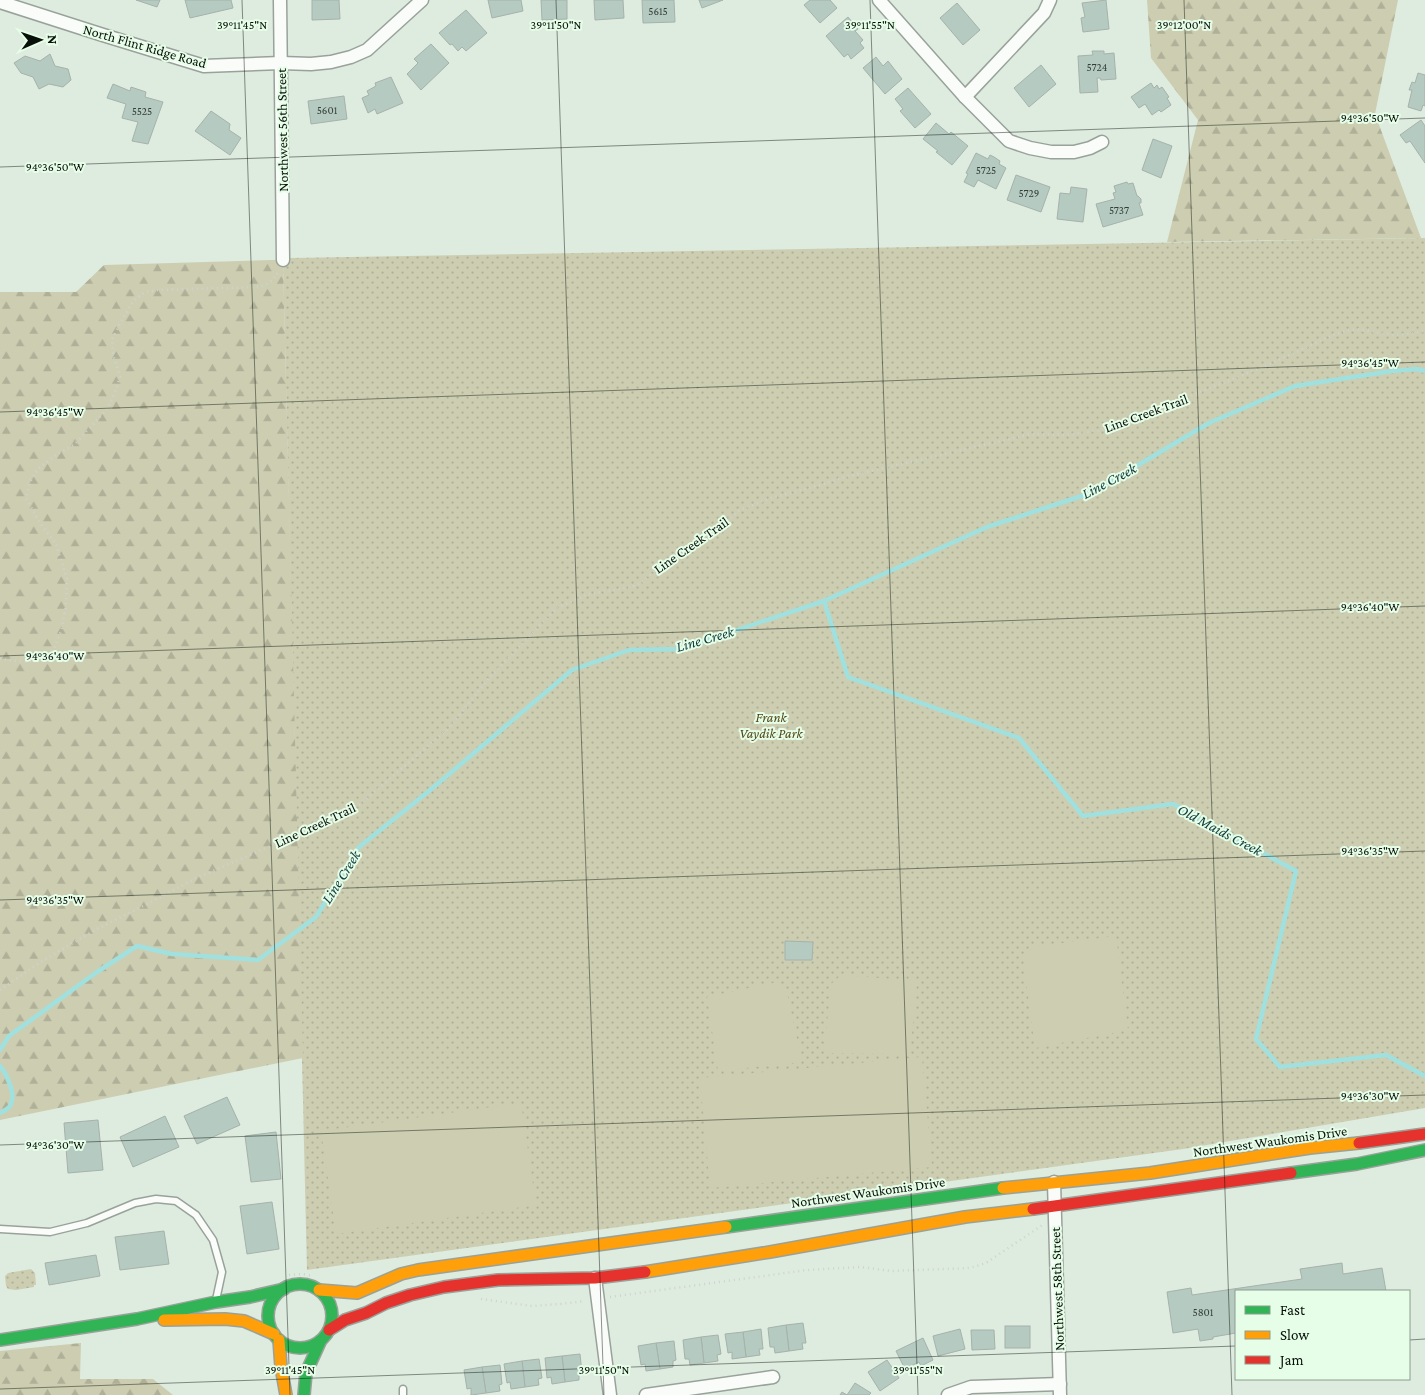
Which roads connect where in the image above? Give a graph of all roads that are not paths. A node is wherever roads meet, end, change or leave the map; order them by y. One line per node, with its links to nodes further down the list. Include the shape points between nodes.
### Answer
1 (280, 0): 6 (street, Northwest 56th Street)
2 (422, 0): 6 (street, North Flint Ridge Road, via 367,50 331,62)
3 (879, 0): 7 (street)
4 (1050, 0): 7 (street, via 1044,13)
5 (0, 2): 6 (street, North Flint Ridge Road, via 204,66)
6 (281, 63): 9 (street, Northwest 56th Street)
7 (965, 97): 8 (street, via 1009,141 1019,145 1052,152 1074,152)
8 (1102, 142)
9 (283, 260)
10 (1425, 1134): 12 (main road, Northwest Waukomis Drive, via 1150,1173)
11 (1425, 1150): 13 (main road, via 1357,1164)
12 (1054, 1182): 13 (street, Northwest 58th Street); 17 (main road, Northwest Waukomis Drive, via 418,1270 357,1293)
13 (1055, 1206): 15 (main road, via 965,1217 770,1252); 26 (street, Northwest 58th Street)
14 (0, 1230): 18 (lane, via 50,1232 87,1222 135,1202 176,1201 196,1215 213,1240 222,1272)
15 (595, 1278): 20 (main road, via 498,1280 444,1287 386,1303); 29 (street)
16 (284, 1289): 17 (main road, via 298,1284); 18 (main road); 21 (main road, via 274,1299 268,1313 270,1328)
17 (319, 1290): 20 (main road, via 331,1308)
18 (216, 1302): 19 (main road)
19 (136, 1319): 21 (main road, via 244,1321); 22 (main road)
20 (329, 1330): 23 (main road)
21 (276, 1337): 23 (main road, via 299,1348); 27 (main road)
22 (0, 1340)
23 (320, 1342): 28 (main road, via 306,1370)
24 (773, 1377): 25 (street)
25 (732, 1389): 30 (street)
26 (1060, 1390): 31 (street, via 971,1387)
27 (286, 1395)
28 (304, 1395)
29 (610, 1395)
30 (646, 1395)
31 (948, 1395)

